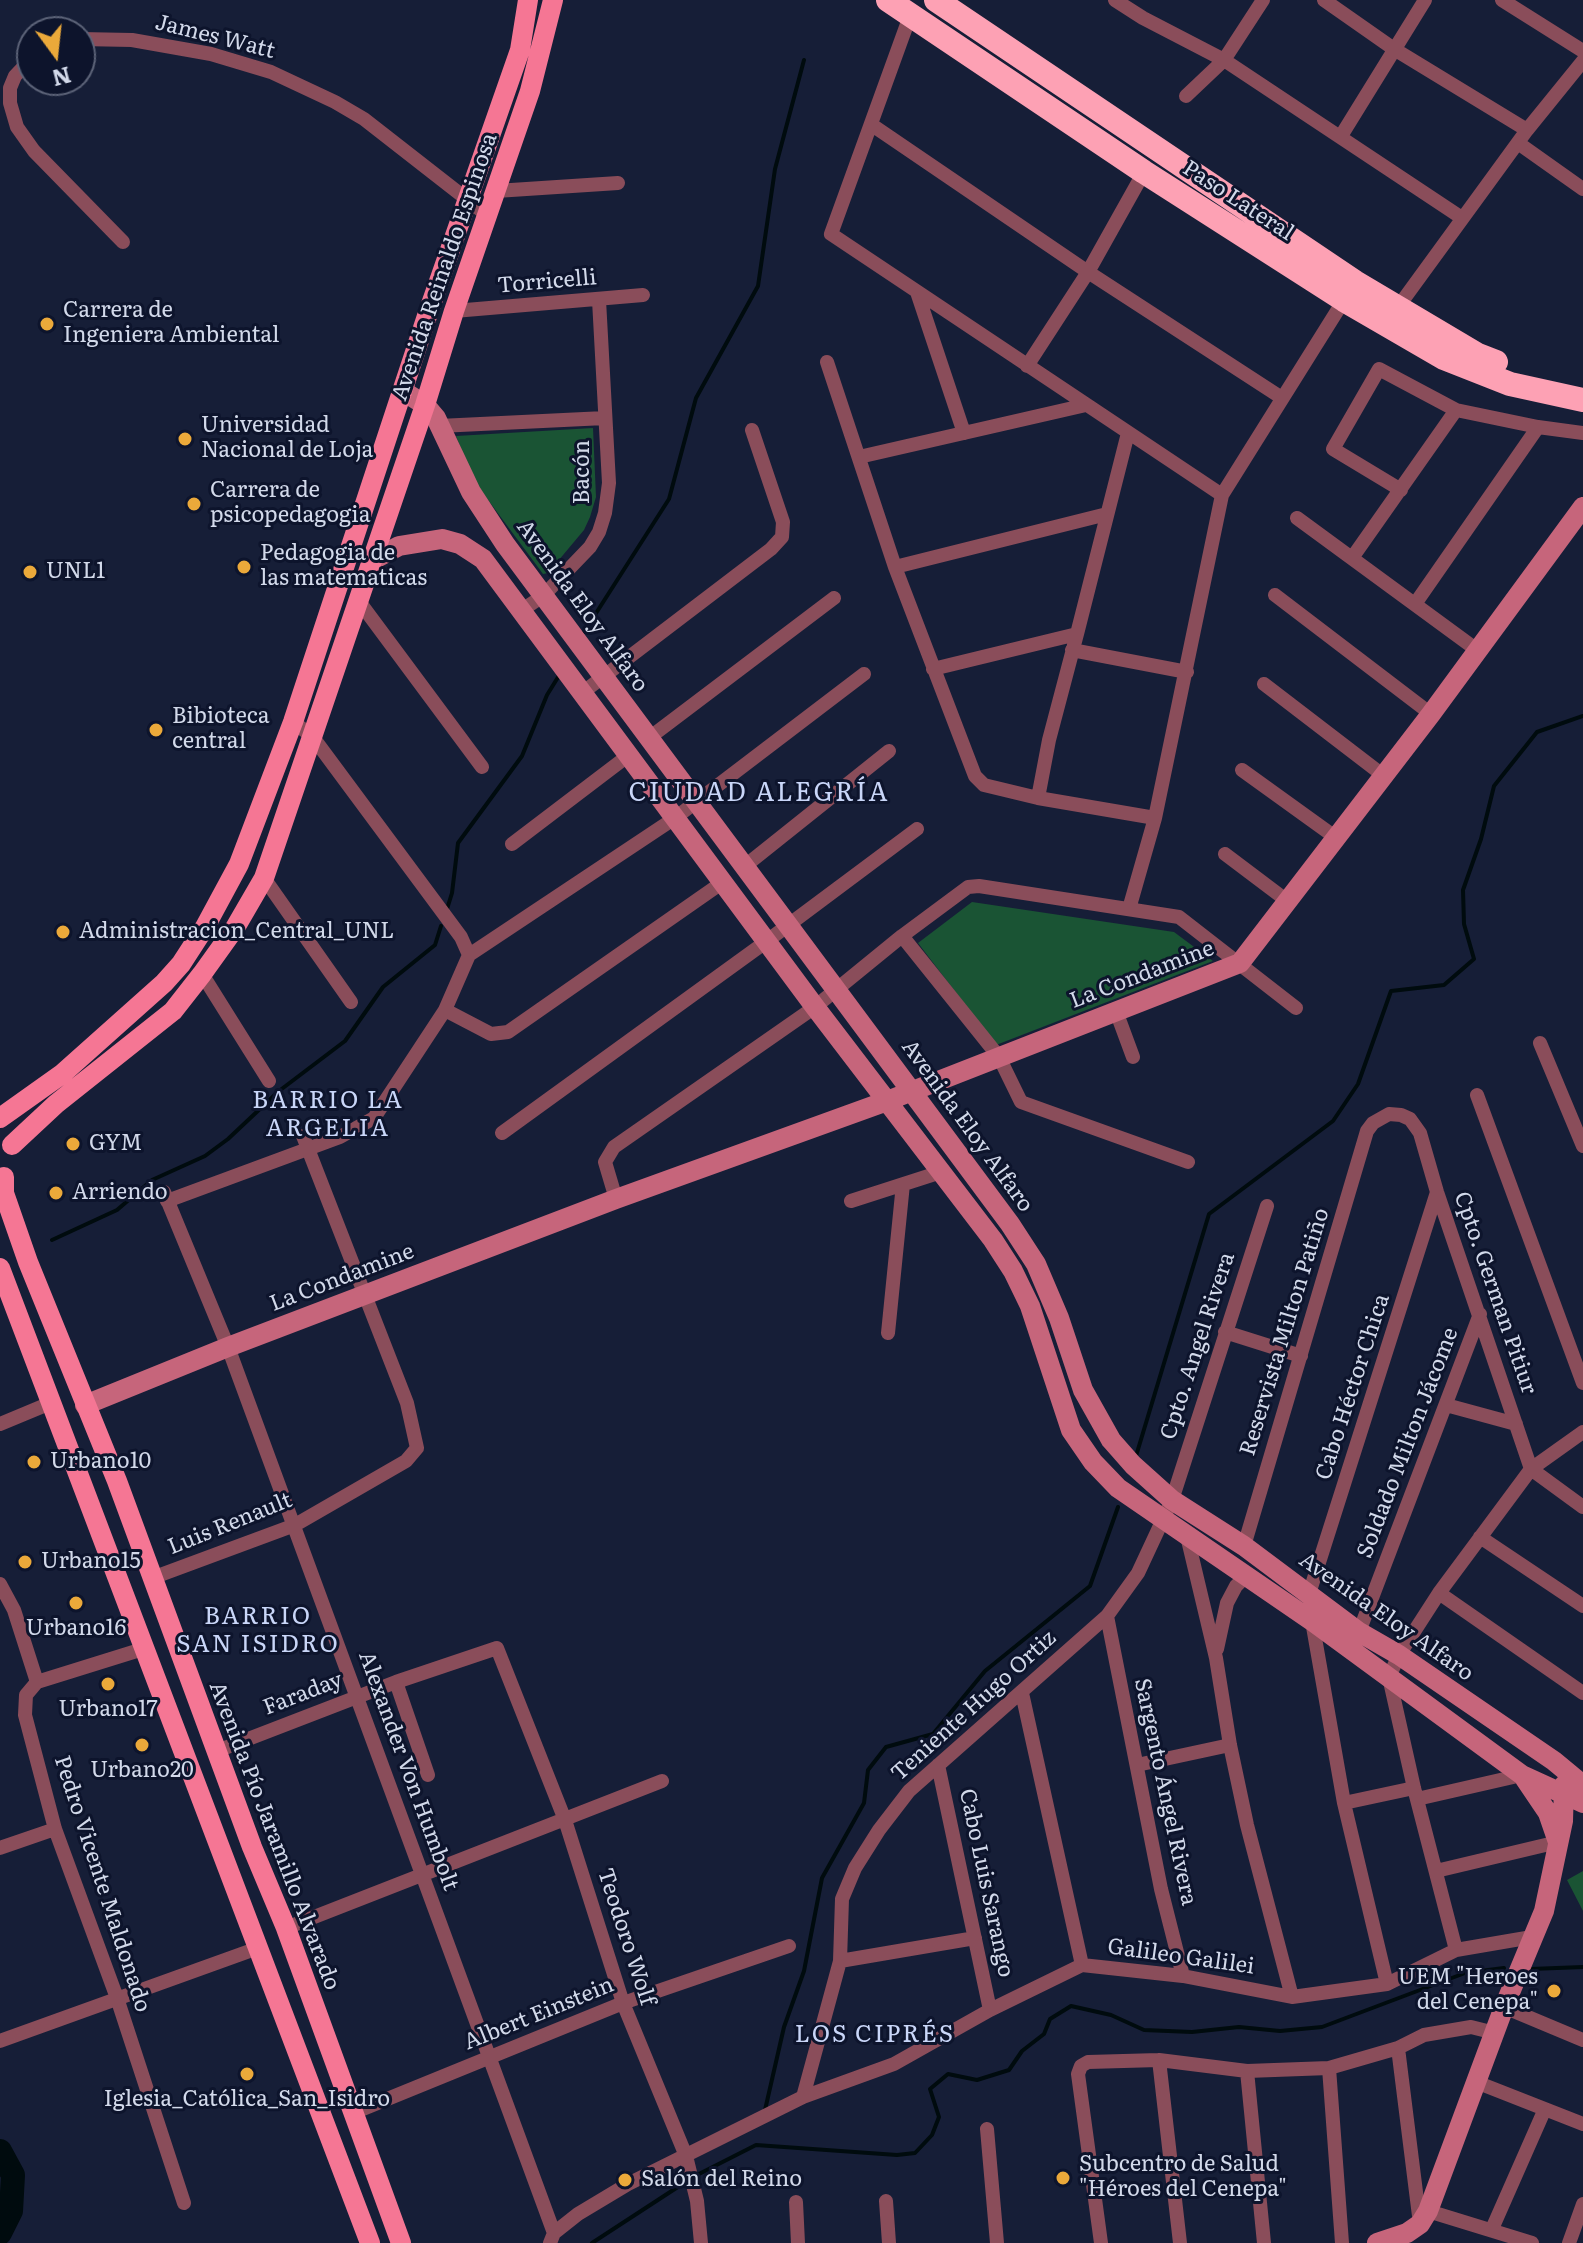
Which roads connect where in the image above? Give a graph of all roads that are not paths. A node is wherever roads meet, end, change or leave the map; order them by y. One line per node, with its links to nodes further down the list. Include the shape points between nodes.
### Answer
1 (528, 0): 14 (main road, Avenida Reinaldo Espinosa, via 525,30)
2 (553, 0): 14 (main road, Avenida Reinaldo Espinosa)
3 (888, 0): 10 (highway, Paso Lateral)
4 (936, 0): 36 (highway)
5 (1115, 0): 15 (street)
6 (1263, 0): 15 (street)
7 (1324, 0): 12 (street)
8 (1425, 0): 12 (street)
9 (1502, 0): 13 (street)
10 (910, 16): 19 (street); 23 (highway, Paso Lateral)
11 (96, 39): 27 (street, James Watt, via 211,54 271,72 364,119)
12 (1394, 49): 20 (street); 21 (street)
13 (1583, 51)
14 (530, 53): 26 (main road, Avenida Reinaldo Espinosa, via 530,91); 27 (main road, Avenida Reinaldo Espinosa)
15 (1224, 60): 18 (street); 21 (street)
16 (1583, 61): 20 (street)
17 (16, 75): 30 (street, via 10,103 17,127)
18 (1186, 96)
19 (872, 125): 31 (street); 32 (street, via 831,234)
20 (1527, 130): 22 (street)
21 (1341, 136): 29 (street)
22 (1518, 143): 25 (street); 29 (street)
23 (1144, 172): 31 (street); 35 (highway, Paso Lateral)
24 (618, 183): 26 (street)
25 (1583, 189)
26 (496, 191): 28 (main road, Avenida Reinaldo Espinosa)
27 (468, 199): 28 (street, James Watt); 41 (main road, Avenida Reinaldo Espinosa)
28 (487, 215): 37 (main road, Avenida Reinaldo Espinosa)
29 (1462, 218): 36 (street)
30 (123, 242)
31 (1088, 272): 39 (street); 42 (street)
32 (917, 292): 39 (street); 51 (street)
33 (643, 295): 34 (street, Torricelli)
34 (599, 300): 37 (street, Torricelli); 47 (street, Bacón)
35 (1344, 300): 42 (street); 43 (highway, Paso Lateral, via 1444,358 1510,384)
36 (1398, 307): 40 (highway, via 1478,355)
37 (454, 311): 44 (main road, Avenida Reinaldo Espinosa)
38 (827, 362): 54 (street)
39 (1027, 366): 45 (street)
40 (1583, 386)
41 (403, 391): 44 (street, Avenida Eloy Alfaro); 79 (main road, Avenida Reinaldo Espinosa)
42 (1282, 398): 56 (street)
43 (1583, 400)
44 (425, 405): 48 (street, Avenida Eloy Alfaro); 61 (main road, Avenida Reinaldo Espinosa)
45 (1086, 405): 51 (street); 52 (street)
46 (1456, 410): 49 (street); 55 (street); 55 (street, via 1379,369 1333,449)
47 (605, 418): 48 (street); 64 (street, Bacón, via 608,498 599,532)
48 (439, 426): 64 (street, Avenida Eloy Alfaro, via 471,492)
49 (1538, 427): 53 (street); 67 (street)
50 (752, 430): 75 (street, via 783,522 782,537)
51 (964, 433): 54 (street)
52 (1128, 433): 56 (street); 58 (street)
53 (1583, 433)
54 (859, 457): 62 (street)
55 (1401, 490): 60 (street)
56 (1222, 495): 73 (street)
57 (1583, 507): 71 (street, La Condamine)
58 (1107, 514): 62 (street); 69 (street)
59 (1297, 518): 60 (street)
60 (1352, 558): 67 (street)
61 (371, 561): 66 (main road, Avenida Reinaldo Espinosa); 68 (street, Avenida Eloy Alfaro, via 399,546 442,539 460,544 483,559)
62 (895, 567): 72 (street)
63 (1275, 595): 78 (street)
64 (543, 596): 68 (street, Bacón); 75 (street, Avenida Eloy Alfaro)
65 (834, 598): 81 (street)
66 (358, 600): 80 (main road, Avenida Reinaldo Espinosa); 84 (street)
67 (1415, 604): 71 (street)
68 (522, 610): 77 (street, Avenida Eloy Alfaro)
69 (1077, 634): 70 (street); 72 (street)
70 (1072, 650): 73 (street); 87 (street)
71 (1477, 650): 78 (street, La Condamine)
72 (933, 669): 87 (street, via 979,782)
73 (1187, 672): 90 (street)
74 (864, 674): 88 (street)
75 (605, 677): 77 (street); 81 (street, Avenida Eloy Alfaro)
76 (1264, 684): 86 (street)
77 (582, 693): 83 (street, Avenida Eloy Alfaro)
78 (1431, 714): 86 (street, La Condamine)
79 (293, 722): 80 (street); 119 (main road, Avenida Reinaldo Espinosa, via 239,864 181,964 104,1040)
80 (312, 736): 96 (main road, Avenida Reinaldo Espinosa); 103 (street)
81 (649, 738): 88 (street, Avenida Eloy Alfaro)
82 (889, 751): 95 (street)
83 (629, 755): 89 (street, Avenida Eloy Alfaro); 93 (street)
84 (482, 767)
85 (1242, 770): 92 (street)
86 (1384, 776): 92 (street, La Condamine)
87 (1038, 798): 90 (street)
88 (697, 801): 89 (street); 95 (street, Avenida Eloy Alfaro)
89 (675, 818): 97 (street, Avenida Eloy Alfaro); 103 (street)
90 (1155, 818): 99 (street)
91 (917, 829): 100 (street)
92 (1335, 837): 98 (street, La Condamine)
93 (512, 844)
94 (1225, 854): 98 (street)
95 (745, 866): 100 (street, Avenida Eloy Alfaro)
96 (264, 878): 105 (main road, Avenida Reinaldo Espinosa); 107 (street)
97 (723, 882): 102 (street, Avenida Eloy Alfaro); 110 (street, via 508,1032 491,1034)
98 (1286, 900): 104 (street, La Condamine)
99 (1129, 909): 101 (street, via 973,886); 104 (street, via 1183,919)
100 (788, 925): 102 (street); 106 (street, Avenida Eloy Alfaro)
101 (902, 936): 106 (street); 113 (street)
102 (767, 941): 108 (street, Avenida Eloy Alfaro); 121 (street)
103 (469, 955): 110 (street)
104 (1240, 963): 109 (street); 111 (street, La Condamine)
105 (202, 974): 115 (street); 122 (main road, Avenida Reinaldo Espinosa, via 157,1025)
106 (837, 990): 108 (street); 116 (street, Avenida Eloy Alfaro)
107 (351, 1002)
108 (815, 1007): 118 (street, Avenida Eloy Alfaro); 130 (street, via 614,1147 605,1162)
109 (1296, 1008)
110 (445, 1010): 124 (street, via 374,1118 340,1137)
111 (1116, 1011): 113 (street, La Condamine); 114 (street)
112 (1540, 1043): 123 (street)
113 (999, 1057): 116 (street, La Condamine); 125 (street, via 1021,1102)
114 (1133, 1057)
115 (269, 1081)
116 (912, 1090): 118 (street, La Condamine); 138 (street, Avenida Eloy Alfaro, via 1036,1264)
117 (1477, 1095): 144 (street)
118 (887, 1101): 126 (street, Avenida Eloy Alfaro); 130 (street, La Condamine)
119 (0, 1118)
120 (1367, 1131): 129 (street, Cpto. German Pitiur, via 1389,1114 1410,1119 1420,1133); 143 (street, Reservista Milton Patiño)
121 (502, 1133)
122 (6, 1136): 127 (main road, via 13,1160)
123 (1582, 1137)
124 (305, 1142): 134 (street); 142 (street, Alexander Von Humbolt, via 166,1196)
125 (1188, 1162)
126 (941, 1172): 128 (street); 139 (street, Avenida Eloy Alfaro, via 1000,1250)
127 (2, 1179): 135 (main road, Avenida Pío Jaramillo Alvarado)
128 (903, 1184): 131 (street); 141 (street)
129 (1437, 1192): 136 (street, Cpto. German Pitiur); 165 (street, Cabo Héctor Chica)
130 (616, 1199): 134 (street, La Condamine)
131 (851, 1201)
132 (1267, 1206): 140 (street, Cpto. Angel Rivera)
133 (0, 1268): 137 (main road)
134 (365, 1295): 142 (street, La Condamine); 157 (street, Luis Renault, via 407,1403 417,1441 414,1454)
135 (45, 1308): 137 (main road); 146 (main road, Avenida Pío Jaramillo Alvarado)
136 (1480, 1314): 147 (street, Soldado Milton Jácome); 149 (street, Cpto. German Pitiur)
137 (20, 1318): 145 (main road)
138 (1059, 1318): 139 (street); 154 (street, Avenida Eloy Alfaro, via 1083,1390 1111,1440)
139 (1036, 1325): 156 (street, Avenida Eloy Alfaro, via 1071,1430 1118,1488)
140 (1225, 1332): 143 (street); 154 (street, Cpto. Angel Rivera)
141 (888, 1333)
142 (228, 1347): 146 (street, La Condamine); 157 (street, Alexander Von Humbolt)
143 (1301, 1356): 160 (street, Reservista Milton Patiño)
144 (1583, 1383)
145 (53, 1402): 148 (street); 153 (main road)
146 (85, 1405): 152 (main road, Avenida Pío Jaramillo Alvarado)
147 (1446, 1405): 149 (street); 169 (street, Soldado Milton Jácome)
148 (0, 1424)
149 (1516, 1424): 151 (street, Cpto. German Pitiur)
150 (1583, 1432): 151 (street)
151 (1531, 1469): 155 (street); 159 (street)
152 (117, 1481): 153 (main road); 162 (main road, Avenida Pío Jaramillo Alvarado)
153 (87, 1493): 171 (main road)
154 (1172, 1500): 156 (street, Teniente Hugo Ortiz); 160 (street, Avenida Eloy Alfaro)
155 (1583, 1507)
156 (1164, 1521): 158 (street, Avenida Eloy Alfaro); 167 (street, Teniente Hugo Ortiz, via 1138,1573)
157 (295, 1525): 162 (street, Luis Renault); 181 (street, Alexander Von Humbolt)
158 (1187, 1536): 161 (street, Avenida Eloy Alfaro); 173 (street)
159 (1480, 1537): 164 (street); 166 (street)
160 (1244, 1546): 165 (street, Avenida Eloy Alfaro)
161 (1246, 1576): 168 (street, Avenida Eloy Alfaro); 173 (street, via 1227,1603)
162 (152, 1578): 174 (main road, Avenida Pío Jaramillo Alvarado)
163 (0, 1584): 177 (street)
164 (1439, 1593): 172 (street); 180 (street)
165 (1309, 1594): 169 (street, Avenida Eloy Alfaro)
166 (1583, 1606)
167 (1107, 1616): 179 (street, Teniente Hugo Ortiz); 185 (street, Sargento Ángel Rivera)
168 (1312, 1621): 175 (street, Avenida Eloy Alfaro); 191 (street)
169 (1359, 1632): 172 (street, Avenida Eloy Alfaro)
170 (497, 1648): 178 (street, Faraday); 192 (street, Teodoro Wolf)
171 (143, 1649): 176 (main road); 177 (street)
172 (1399, 1655): 175 (street); 190 (street, Avenida Eloy Alfaro, via 1554,1761 1564,1784)
173 (1216, 1658): 182 (street)
174 (184, 1667): 176 (main road); 183 (main road, Avenida Pío Jaramillo Alvarado)
175 (1389, 1677): 187 (street, Avenida Eloy Alfaro); 189 (street)
176 (155, 1678): 197 (main road)
177 (37, 1682): 193 (street, Pedro Vicente Maldonado, via 26,1695 25,1715)
178 (396, 1682): 181 (street, Faraday); 186 (street)
179 (1022, 1693): 184 (street, Teniente Hugo Ortiz); 207 (street)
180 (1583, 1693)
181 (358, 1696): 183 (street, Faraday); 199 (street, Alexander Von Humbolt)
182 (1230, 1745): 185 (street); 210 (street)
183 (217, 1751): 195 (main road, Avenida Pío Jaramillo Alvarado)
184 (938, 1765): 202 (street, Cabo Luis Sarango); 206 (street, Teniente Hugo Ortiz, via 909,1791 855,1868 842,1899)
185 (1137, 1765): 208 (street, Sargento Ángel Rivera)
186 (428, 1775)
187 (1522, 1775): 189 (street); 190 (street, Avenida Eloy Alfaro); 194 (street, via 1548,1813)
188 (662, 1781): 192 (street)
189 (1415, 1793): 191 (street); 198 (street)
190 (1577, 1795): 194 (street)
191 (1344, 1803): 209 (street)
192 (565, 1820): 199 (street); 212 (street, Teodoro Wolf)
193 (55, 1829): 196 (street); 211 (street, Pedro Vicente Maldonado)
194 (1558, 1842): 198 (street); 201 (street, via 1550,1888)
195 (252, 1847): 197 (main road); 200 (main road, Avenida Pío Jaramillo Alvarado)
196 (0, 1848)
197 (223, 1858): 204 (main road)
198 (1436, 1871): 205 (street)
199 (423, 1874): 200 (street); 221 (street, Alexander Von Humbolt)
200 (286, 1928): 215 (main road, Avenida Pío Jaramillo Alvarado)
201 (1532, 1937): 205 (street, Galileo Galilei); 213 (street)
202 (975, 1938): 206 (street); 214 (street, Cabo Luis Sarango)
203 (789, 1946): 212 (street, Albert Einstein)
204 (258, 1948): 211 (street); 217 (main road)
205 (1456, 1950): 209 (street, Galileo Galilei)
206 (840, 1961): 226 (street, Teniente Hugo Ortiz)
207 (1082, 1965): 208 (street, Galileo Galilei); 214 (street, Galileo Galilei)
208 (1183, 1976): 210 (street, Galileo Galilei)
209 (1387, 1984): 210 (street, Galileo Galilei)
210 (1292, 1997)
211 (117, 1998): 219 (street); 234 (street, Pedro Vicente Maldonado)
212 (623, 2003): 221 (street, Albert Einstein); 231 (street, Teodoro Wolf)
213 (1504, 2007): 216 (street); 218 (street)
214 (990, 2010): 226 (street, Galileo Galilei, via 894,2064)
215 (321, 2027): 217 (main road); 228 (main road, Avenida Pío Jaramillo Alvarado)
216 (1495, 2033): 220 (street, via 1471,2027 1424,2035); 225 (street)
217 (292, 2037): 237 (main road)
218 (1583, 2040)
219 (0, 2041)
220 (1398, 2048): 223 (street); 238 (street)
221 (488, 2059): 228 (street, Albert Einstein); 240 (street, Alexander Von Humbolt)
222 (1159, 2060): 224 (street); 247 (street, via 1088,2062 1078,2074); 248 (street)
223 (1329, 2068): 224 (street); 250 (street)
224 (1247, 2071): 249 (street)
225 (1476, 2082): 227 (street); 238 (street)
226 (803, 2097): 231 (street, Galileo Galilei)
227 (1544, 2111): 229 (street); 239 (street)
228 (353, 2113): 236 (main road, Avenida Pío Jaramillo Alvarado)
229 (1583, 2124)
230 (987, 2129): 246 (street)
231 (687, 2160): 240 (street, Galileo Galilei, via 628,2184 578,2214); 243 (street, Teodoro Wolf)
232 (886, 2201): 245 (street)
233 (796, 2202): 244 (street)
234 (184, 2203)
235 (1583, 2204): 253 (street)
236 (387, 2206): 237 (main road); 242 (main road, Avenida Pío Jaramillo Alvarado)
237 (361, 2217): 241 (main road)
238 (1416, 2228): 239 (street); 251 (street)
239 (1487, 2233): 252 (street)
240 (552, 2238)
241 (370, 2243)
242 (401, 2243)
243 (701, 2243)
244 (798, 2243)
245 (889, 2243)
246 (997, 2243)
247 (1101, 2243)
248 (1180, 2243)
249 (1264, 2243)
250 (1342, 2243)
251 (1377, 2243)
252 (1532, 2243)
253 (1569, 2243)

